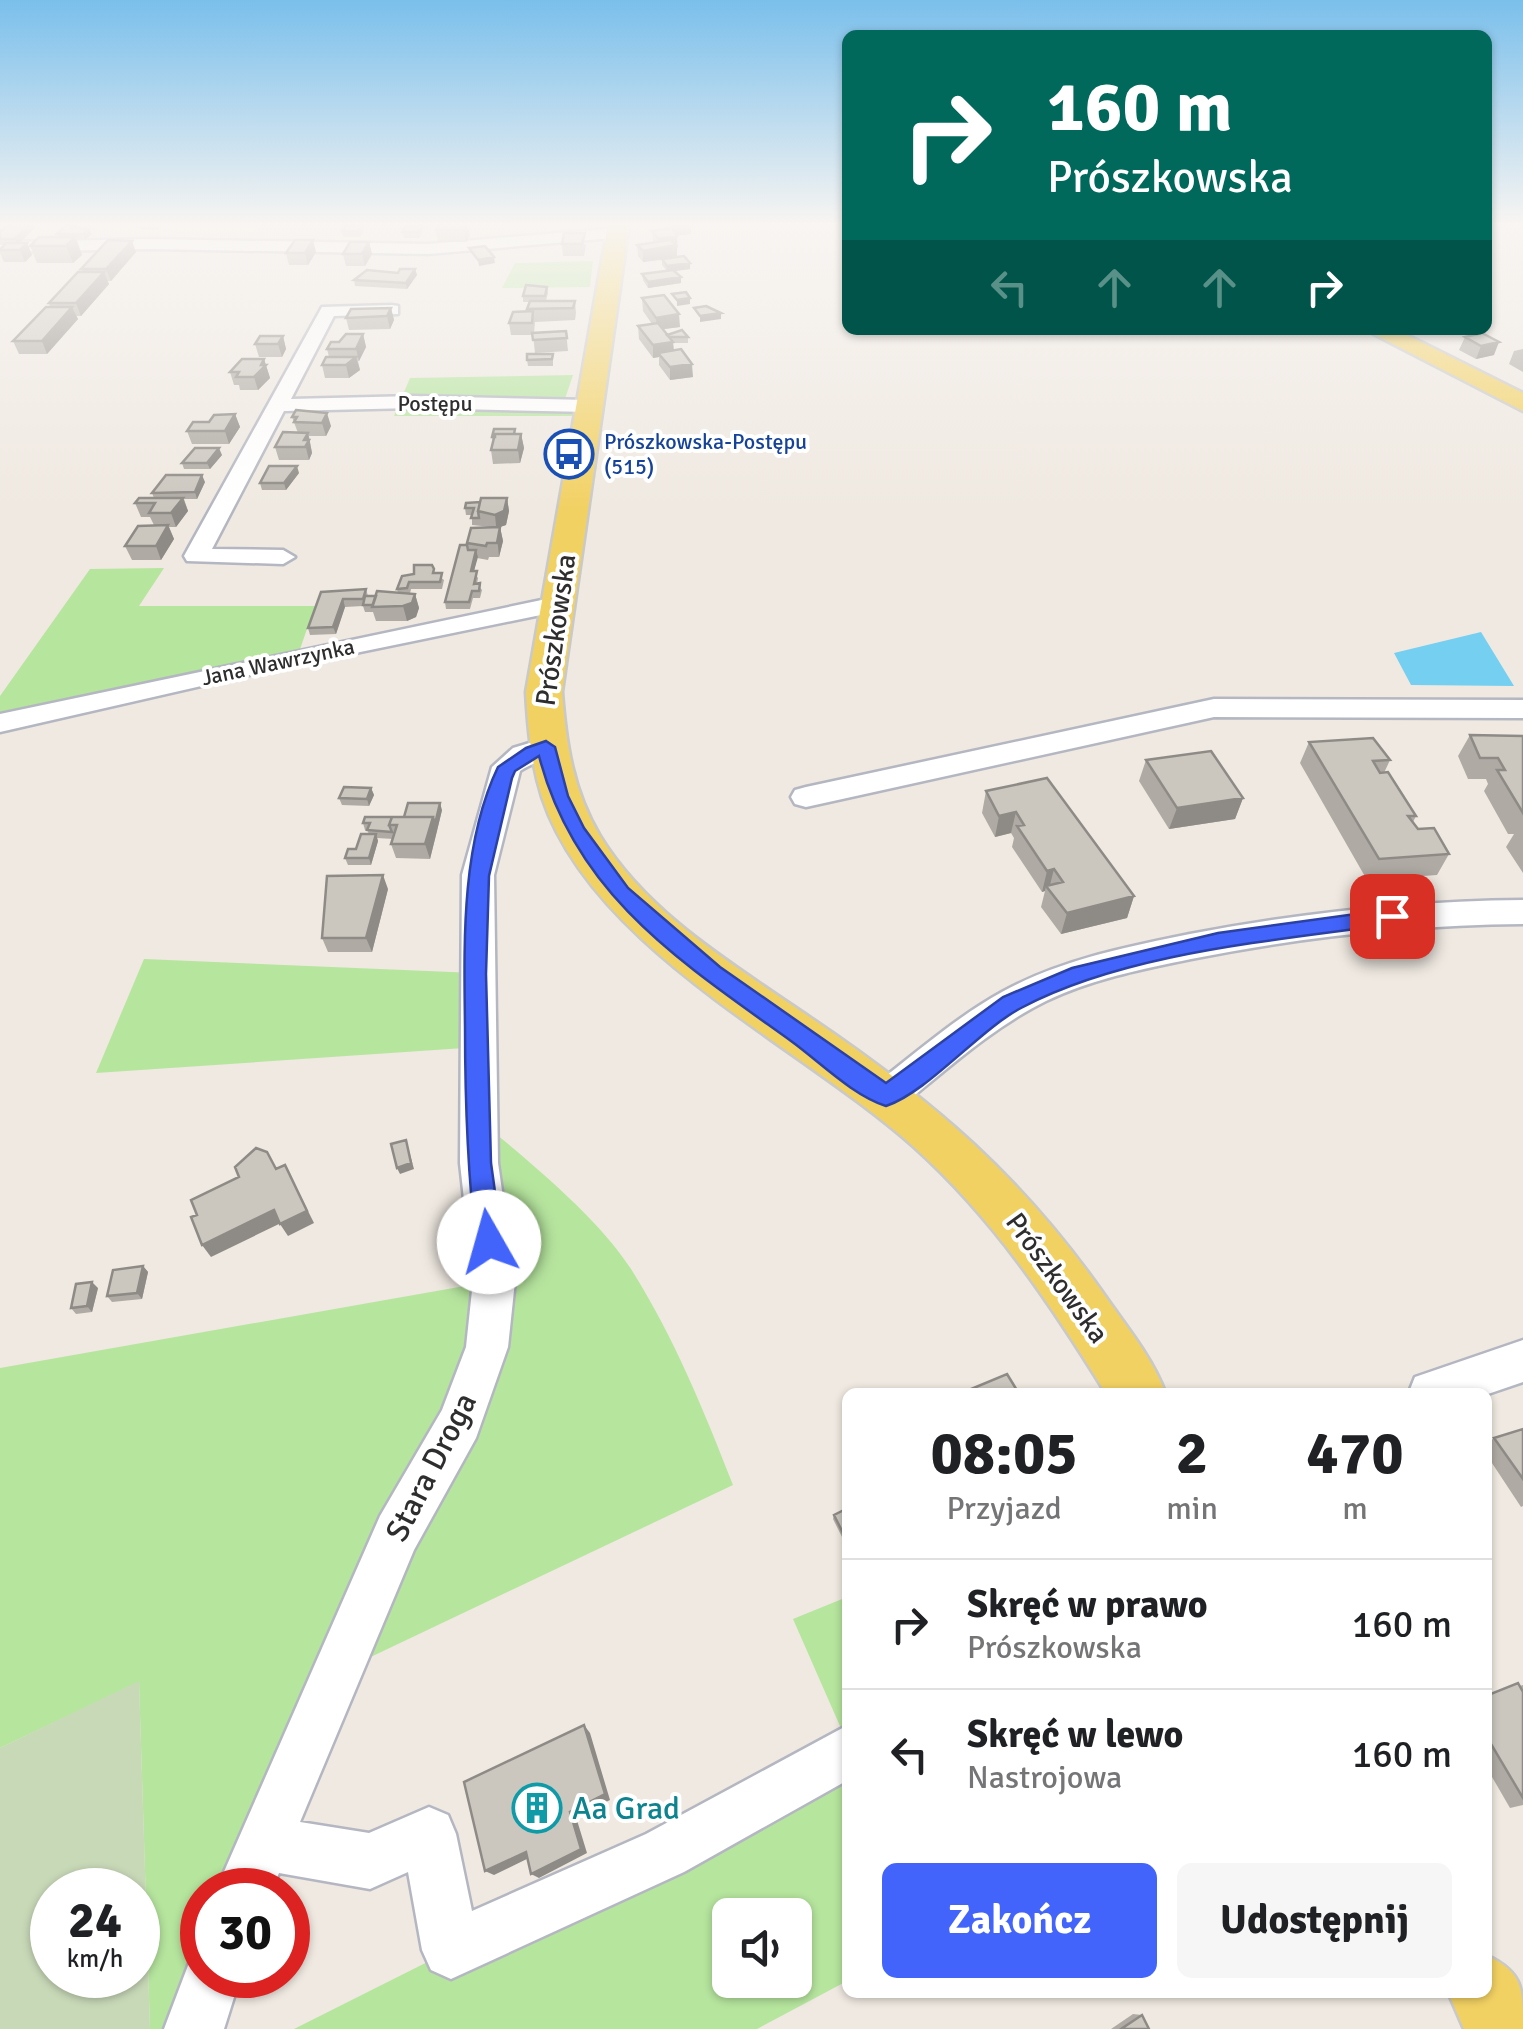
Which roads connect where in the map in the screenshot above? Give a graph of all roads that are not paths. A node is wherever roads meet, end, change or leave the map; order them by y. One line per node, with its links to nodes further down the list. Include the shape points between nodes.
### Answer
1 (324, 320): 5 (street)
2 (604, 320): 6 (main road, Prószkowska)
3 (1388, 335): 4 (main road)
4 (1523, 403)
5 (280, 405): 6 (street, Postępu); 7 (street, via 196,556)
6 (589, 406): 8 (main road, Prószkowska)
7 (283, 557)
8 (556, 606): 10 (street, Jana Wawrzynka); 11 (main road, Prószkowska, via 544,692)
9 (1523, 709): 12 (street, via 1214,708)
10 (0, 723)
11 (546, 747): 14 (main road, Prószkowska, via 574,828 620,894 712,972); 19 (street, Stara Droga, via 507,767 478,876 478,1163 494,1281 487,1347 460,1422 397,1533)
12 (806, 797)
13 (1523, 912): 14 (street, via 1456,911 1281,930 1080,974 1011,1003)
14 (886, 1096): 16 (main road, Prószkowska, via 975,1173 1018,1221)
15 (1523, 1361): 17 (street)
16 (1134, 1388)
17 (1443, 1388)
18 (842, 1754): 19 (street, via 665,1853 451,1950 429,1834 370,1862)
19 (253, 1866)
20 (204, 1998): 22 (street)
21 (1488, 1998): 23 (main road)
22 (194, 2029)
23 (1506, 2029)

